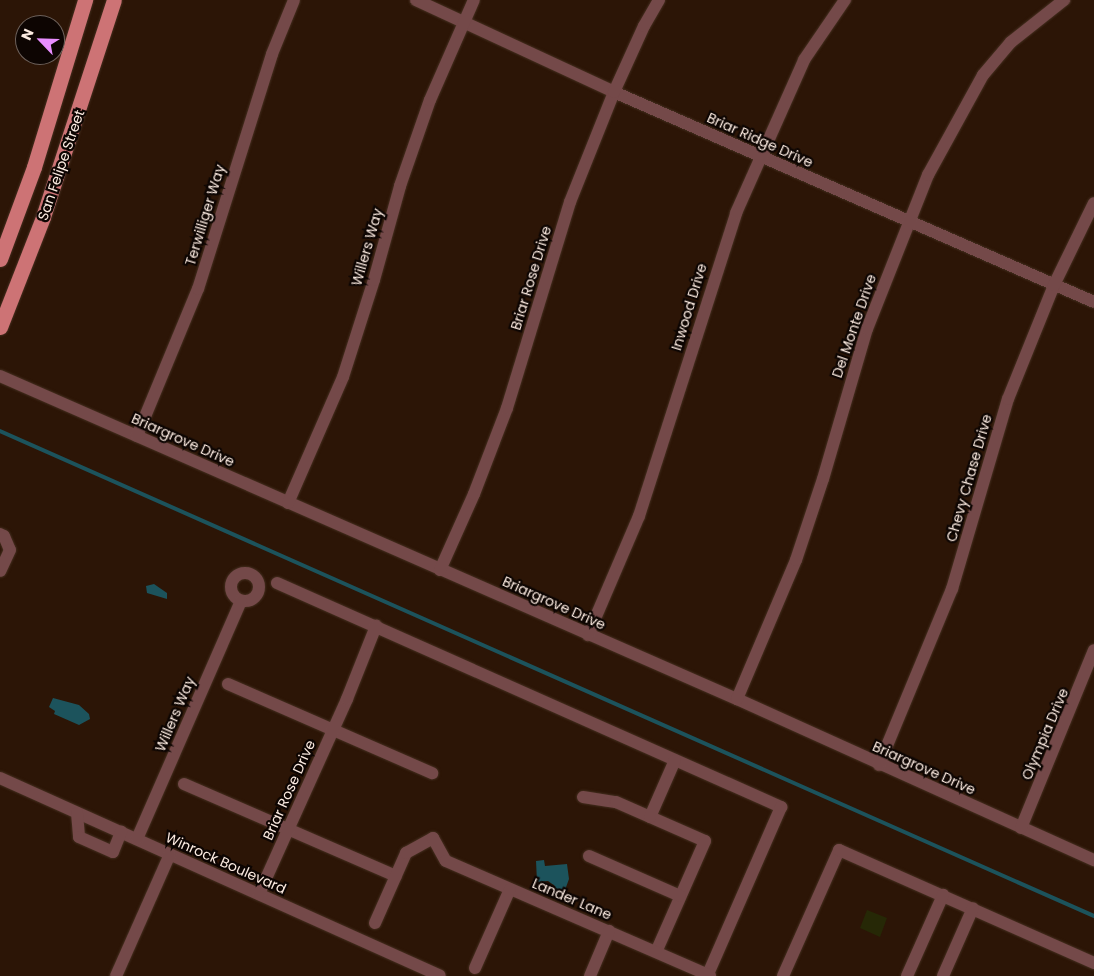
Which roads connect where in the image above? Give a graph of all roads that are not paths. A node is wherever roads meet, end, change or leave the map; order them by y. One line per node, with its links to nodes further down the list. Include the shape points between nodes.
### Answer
1 (85, 0): 11 (main road, San Felipe Street)
2 (114, 0): 12 (main road, San Felipe Street)
3 (294, 0): 21 (street, Terwilliger Way, via 272,54 198,289)
4 (416, 0): 9 (street, Briar Ridge Drive)
5 (474, 0): 9 (street, Willers Way)
6 (659, 0): 10 (street, Briar Rose Drive)
7 (845, 0): 13 (street, Inwood Drive, via 804,60)
8 (1064, 0): 15 (street, Del Monte Drive, via 1011,42 983,75 955,122)
9 (464, 22): 10 (street, Briar Ridge Drive); 22 (street, Willers Way, via 430,100 400,186 343,377)
10 (614, 92): 13 (street, Briar Ridge Drive); 24 (street, Briar Rose Drive, via 570,202 507,408)
11 (48, 119): 12 (main road); 16 (main road, San Felipe Street)
12 (74, 127): 19 (main road, San Felipe Street)
13 (761, 156): 15 (street, Briar Ridge Drive); 29 (street, Inwood Drive, via 714,274 672,422 639,516)
14 (1094, 203): 17 (street, Chevy Chase Drive)
15 (909, 221): 17 (street, Briar Ridge Drive); 32 (street, Del Monte Drive, via 867,329 824,479 796,560)
16 (0, 259)
17 (1054, 285): 18 (street, Briar Ridge Drive); 35 (street, Chevy Chase Drive, via 1008,399 952,589)
18 (1094, 302)
19 (0, 327)
20 (0, 376): 21 (street, Briargrove Drive)
21 (137, 436): 22 (street, Briargrove Drive)
22 (288, 502): 24 (street, Briargrove Drive)
23 (0, 534): 25 (street, via 10,550)
24 (440, 570): 29 (street, Briargrove Drive)
25 (0, 571)
26 (278, 583): 28 (street)
27 (241, 601): 45 (street, Willers Way)
28 (376, 626): 33 (street, Briar Rose Drive); 34 (street)
29 (588, 635): 32 (street, Briargrove Drive)
30 (1094, 650): 42 (street, Olympia Drive)
31 (228, 684): 33 (street)
32 (737, 699): 35 (street, Briargrove Drive)
33 (332, 730): 36 (street); 43 (street, Briar Rose Drive)
34 (676, 760): 41 (street); 64 (street, via 781,807)
35 (879, 765): 42 (street, Briargrove Drive)
36 (432, 773)
37 (0, 778): 40 (street, Winrock Boulevard)
38 (184, 784): 43 (street)
39 (583, 797): 41 (street, via 616,802)
40 (77, 813): 44 (street, Winrock Boulevard); 44 (street, via 79,837 113,852)
41 (650, 817): 53 (street, via 705,841)
42 (1021, 828): 48 (street, Briargrove Drive)
43 (288, 830): 49 (street); 51 (street, Briar Rose Drive)
44 (121, 832): 45 (street, Winrock Boulevard)
45 (138, 839): 46 (street, Winrock Boulevard)
46 (170, 854): 51 (street, Winrock Boulevard); 61 (street)
47 (589, 856): 53 (street)
48 (1094, 860)
49 (396, 876): 50 (street, Lander Lane, via 406,853 433,838 446,861); 55 (street)
50 (510, 889): 56 (street, Lander Lane); 59 (street)
51 (259, 894): 60 (street, Winrock Boulevard)
52 (943, 895): 54 (street); 65 (street, via 839,850); 66 (street)
53 (680, 896): 57 (street)
54 (973, 908): 58 (street); 67 (street)
55 (375, 923)
56 (610, 931): 57 (street, Lander Lane); 63 (street)
57 (656, 952): 64 (street, Lander Lane)
58 (1094, 963)
59 (475, 968)
60 (411, 970): 62 (street, Winrock Boulevard)
61 (116, 976)
62 (440, 976)
63 (590, 976)
64 (708, 976)
65 (782, 976)
66 (907, 976)
67 (943, 976)

